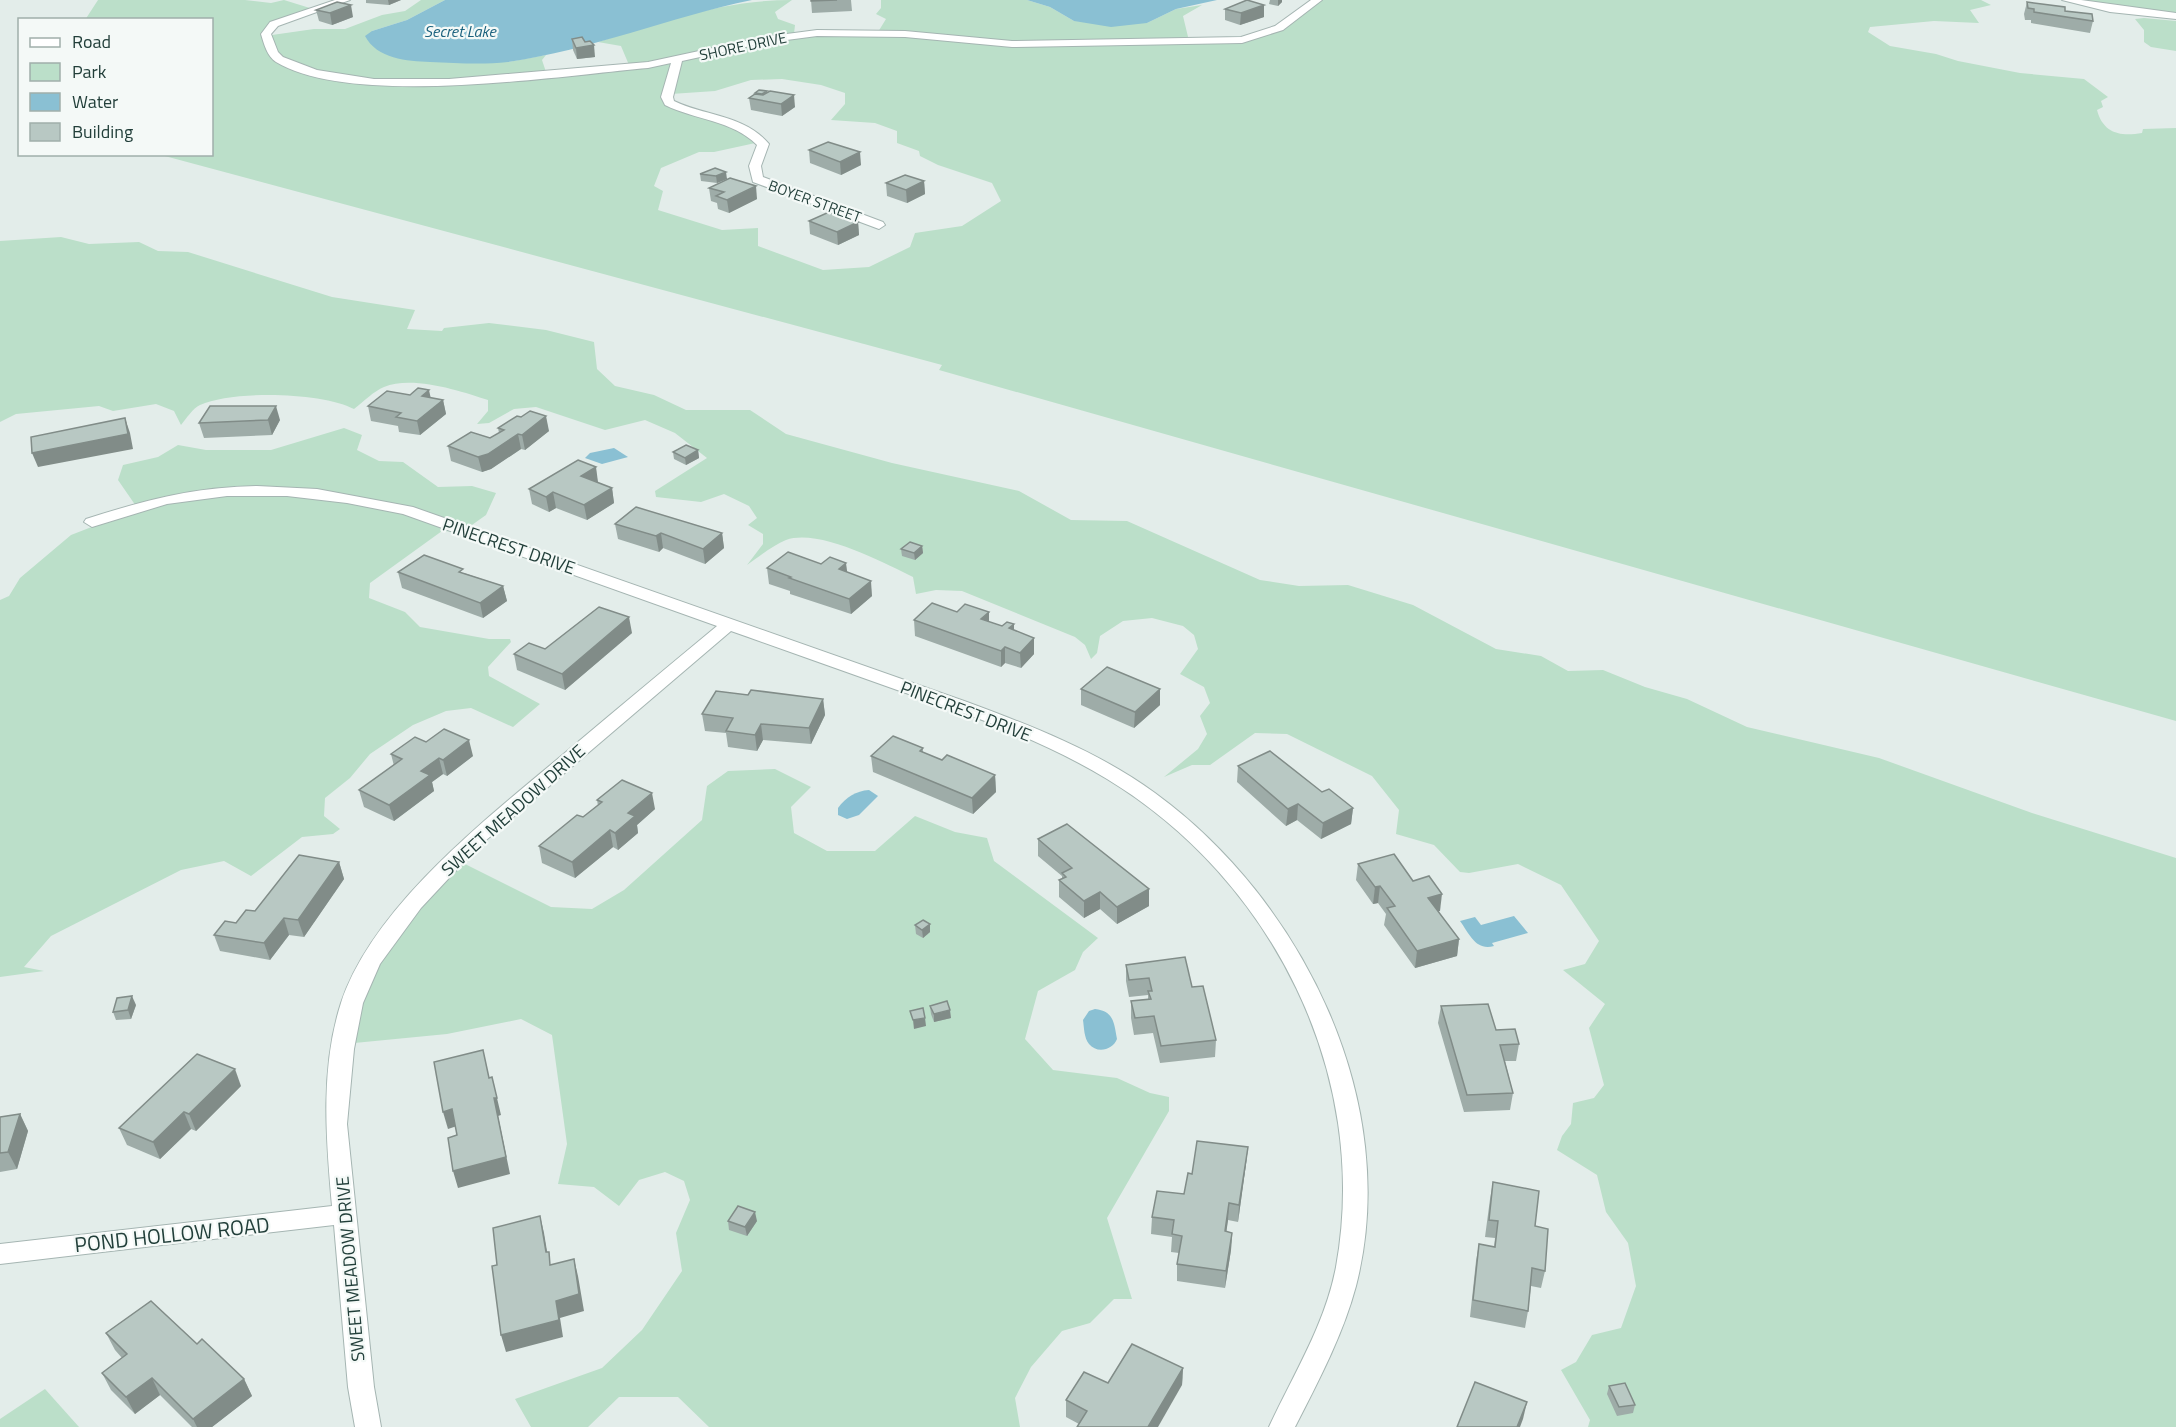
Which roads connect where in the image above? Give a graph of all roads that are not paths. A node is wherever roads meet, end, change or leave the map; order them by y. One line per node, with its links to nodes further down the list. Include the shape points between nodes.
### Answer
1 (345, 0): 5 (street, SHORE DRIVE, via 274,24 266,34 273,53 288,64 315,74 397,83 449,82)
2 (1317, 0): 5 (street, SHORE DRIVE, via 1279,28 1242,40 1012,44 905,34 828,32 764,40)
3 (2067, 0): 4 (street)
4 (2176, 16)
5 (677, 60): 6 (street, BOYER STREET, via 669,104 751,132 763,144 755,165 757,179)
6 (879, 225)
7 (92, 522): 8 (street, PINECREST DRIVE, via 166,499 213,493 257,490 336,495 407,510)
8 (729, 624): 9 (street, SWEET MEADOW DRIVE, via 471,842 414,903 371,961 352,1003 341,1071 336,1124); 12 (street, PINECREST DRIVE, via 1005,724 1101,768 1190,829 1263,910 1292,954 1314,1000 1345,1094 1355,1149 1348,1268 1328,1328)
9 (345, 1214): 10 (street, POND HOLLOW ROAD); 11 (street, SWEET MEADOW DRIVE)
10 (0, 1254)
11 (368, 1427)
12 (1282, 1427)

